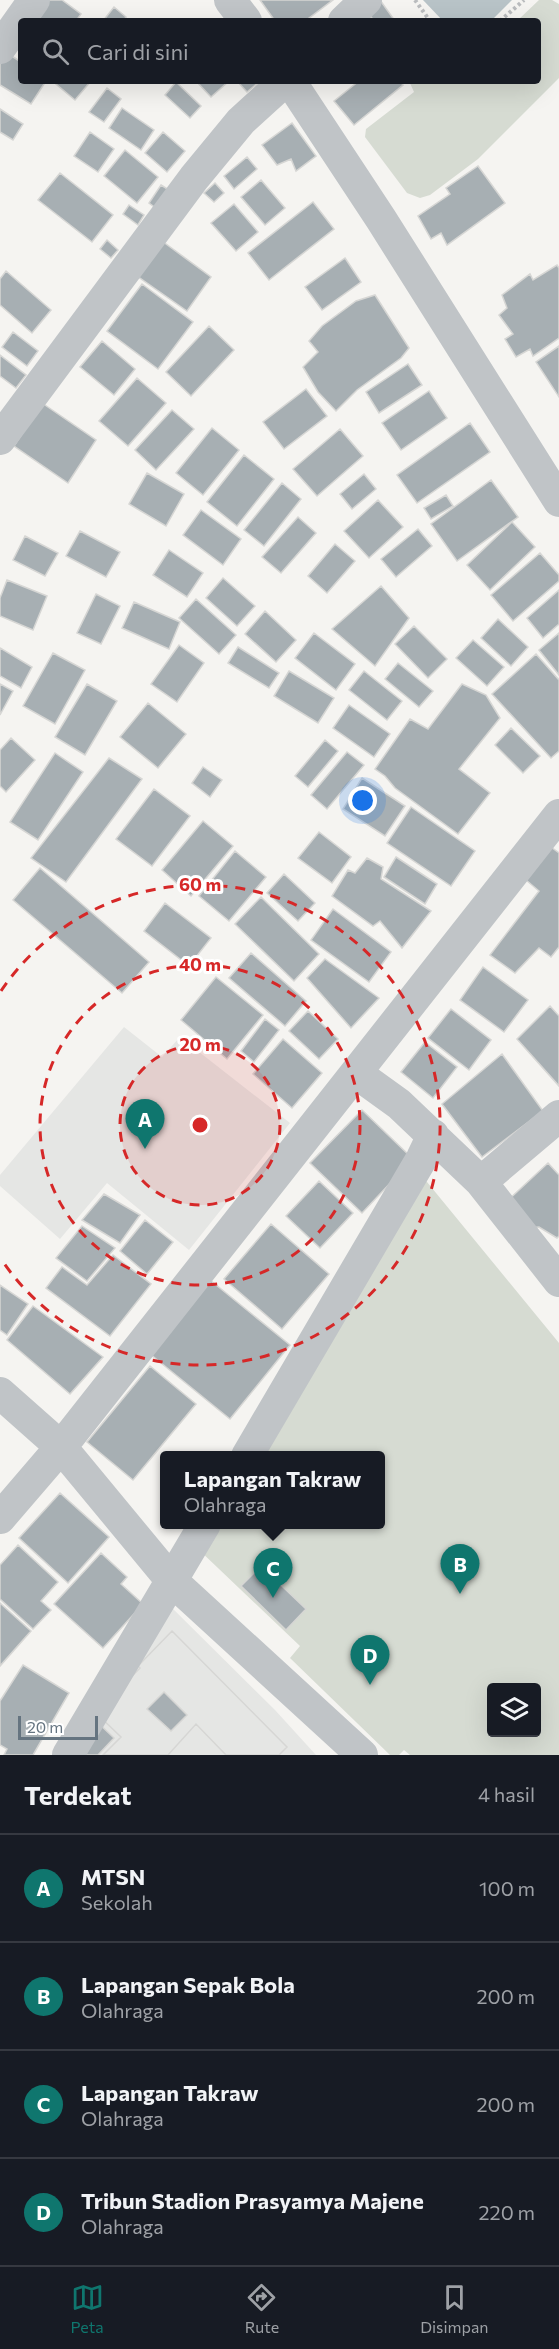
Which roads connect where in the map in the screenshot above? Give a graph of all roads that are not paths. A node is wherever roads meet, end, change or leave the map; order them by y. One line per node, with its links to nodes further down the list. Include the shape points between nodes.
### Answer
1 (34, 0): 4 (street)
2 (230, 0): 5 (street)
3 (366, 0): 6 (street)
4 (21, 18)
5 (244, 18)
6 (347, 18)
7 (18, 23): 8 (street)
8 (0, 48)
9 (282, 84): 11 (street, via 242,121 194,178)
10 (292, 84): 12 (street)
11 (0, 439)
12 (559, 501)
13 (559, 815): 14 (street)
14 (356, 1073): 16 (street, via 399,1104); 20 (street)
15 (559, 1116): 17 (street)
16 (433, 1136): 17 (street); 21 (street)
17 (481, 1182): 18 (street)
18 (559, 1281)
19 (0, 1393): 20 (street)
20 (61, 1447): 22 (street); 24 (street)
21 (249, 1451)
22 (0, 1518)
23 (202, 1529): 24 (street)
24 (171, 1580): 25 (street); 26 (street)
25 (68, 1755)
26 (362, 1755)

